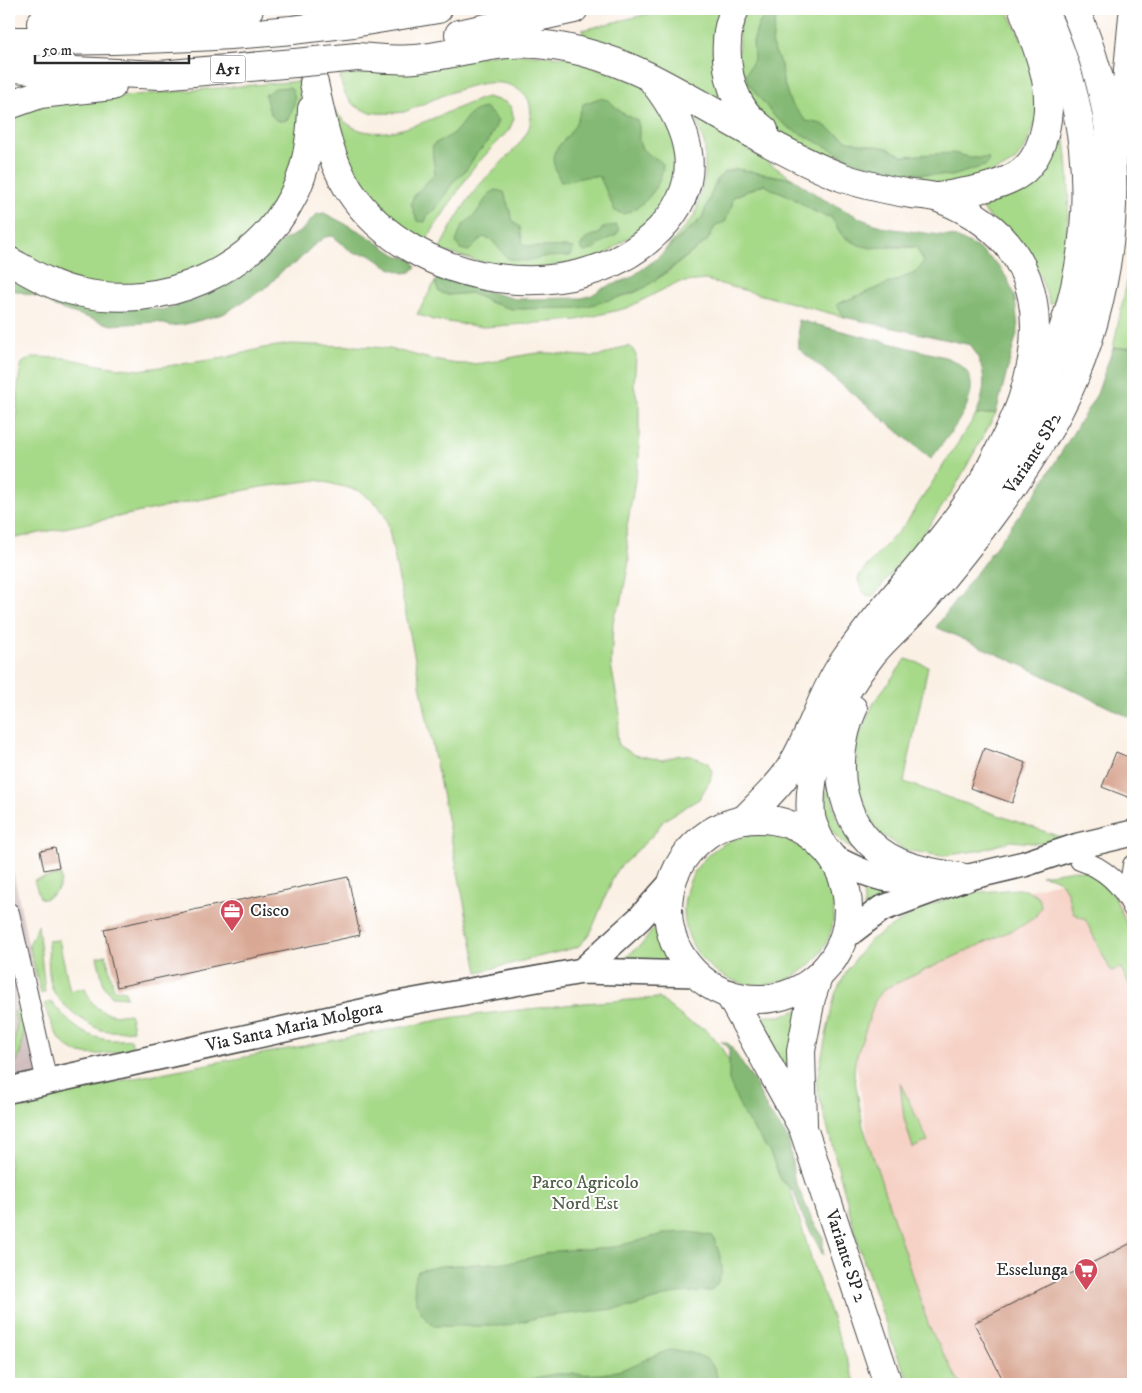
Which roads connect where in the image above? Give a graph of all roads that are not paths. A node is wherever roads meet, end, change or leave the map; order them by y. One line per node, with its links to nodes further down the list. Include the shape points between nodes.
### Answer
1 (120, 9): 9 (main road)
2 (249, 9): 9 (main road)
3 (438, 9): 12 (main road, A51, bridge, via 353,23 227,36)
4 (574, 9): 13 (main road, A51)
5 (735, 9): 18 (main road, via 728,26 726,56 740,104 764,130)
6 (1023, 9): 19 (main road, via 1047,86 1045,128 1036,153 1017,176 994,185)
7 (1043, 9): 22 (main road, Variante SP2, via 1062,53 1079,113 1086,178 1082,248 1070,310 1048,370 1015,433)
8 (1075, 9): 20 (main road, Variante SP2, via 1096,66 1109,128 1112,193)
9 (165, 15): 11 (main road)
10 (1133, 16): 20 (main road, via 1122,140)
11 (9, 24)
12 (9, 41)
13 (357, 57): 15 (main road, A51, bridge); 16 (main road, via 413,59 528,43 592,54)
14 (9, 68): 15 (main road, A51)
15 (160, 75): 17 (main road, via 110,86 40,94)
16 (650, 77): 18 (main road); 21 (main road, via 670,103 682,128 688,153 684,196 668,222 649,241 606,267 544,279 494,277 440,262 397,240 377,224 349,190 327,141 314,83 311,136 294,195 264,238 226,269 180,289 148,295 109,296 78,292 43,281)
17 (9, 105)
18 (806, 161): 19 (main road, via 863,183)
19 (938, 197): 22 (main road, via 985,222 1000,236 1024,269 1034,299 1036,336 1023,399)
20 (1106, 259): 23 (main road, Variante SP2, via 1100,299 1089,337 1073,381 1050,427 1026,467)
21 (9, 261)
22 (988, 472): 24 (main road, Variante SP2, via 952,525 843,662 788,772)
23 (923, 601): 27 (main road, Variante SP2, via 873,653 829,727 819,751 811,792 811,818); 31 (main road, via 876,668 848,721 841,752 842,787 852,820 883,854 912,867)
24 (744, 820): 27 (main road, via 760,819 790,825 806,833); 32 (main road, via 728,824 700,841 688,852)
25 (1133, 833): 29 (street, via 1078,846)
26 (1133, 848): 28 (street)
27 (826, 851): 31 (street, via 883,880); 35 (main road, Variante SP2, via 840,872 846,890 848,909)
28 (1080, 860): 29 (street); 33 (street, via 1100,868)
29 (1024, 864): 31 (street)
30 (1133, 865): 33 (street)
31 (965, 878): 35 (street, via 881,909)
32 (673, 881): 36 (street, via 640,918); 37 (main road, via 669,896 671,929 683,959)
33 (1131, 902)
34 (9, 913): 40 (street)
35 (843, 938): 38 (main road, Variante SP2, via 838,951)
36 (582, 972): 37 (street, Via Santa Maria Molgora); 40 (street, Via Santa Maria Molgora, via 398,1004)
37 (696, 974): 39 (main road)
38 (818, 977): 39 (main road, via 801,988 773,998 750,999); 42 (main road, Variante SP 2, via 801,1051)
39 (728, 994): 42 (main road, Variante SP 2)
40 (46, 1082): 41 (street, Via Santa Maria Molgora)
41 (9, 1090)
42 (803, 1128): 43 (main road, Variante SP 2)
43 (888, 1384)

